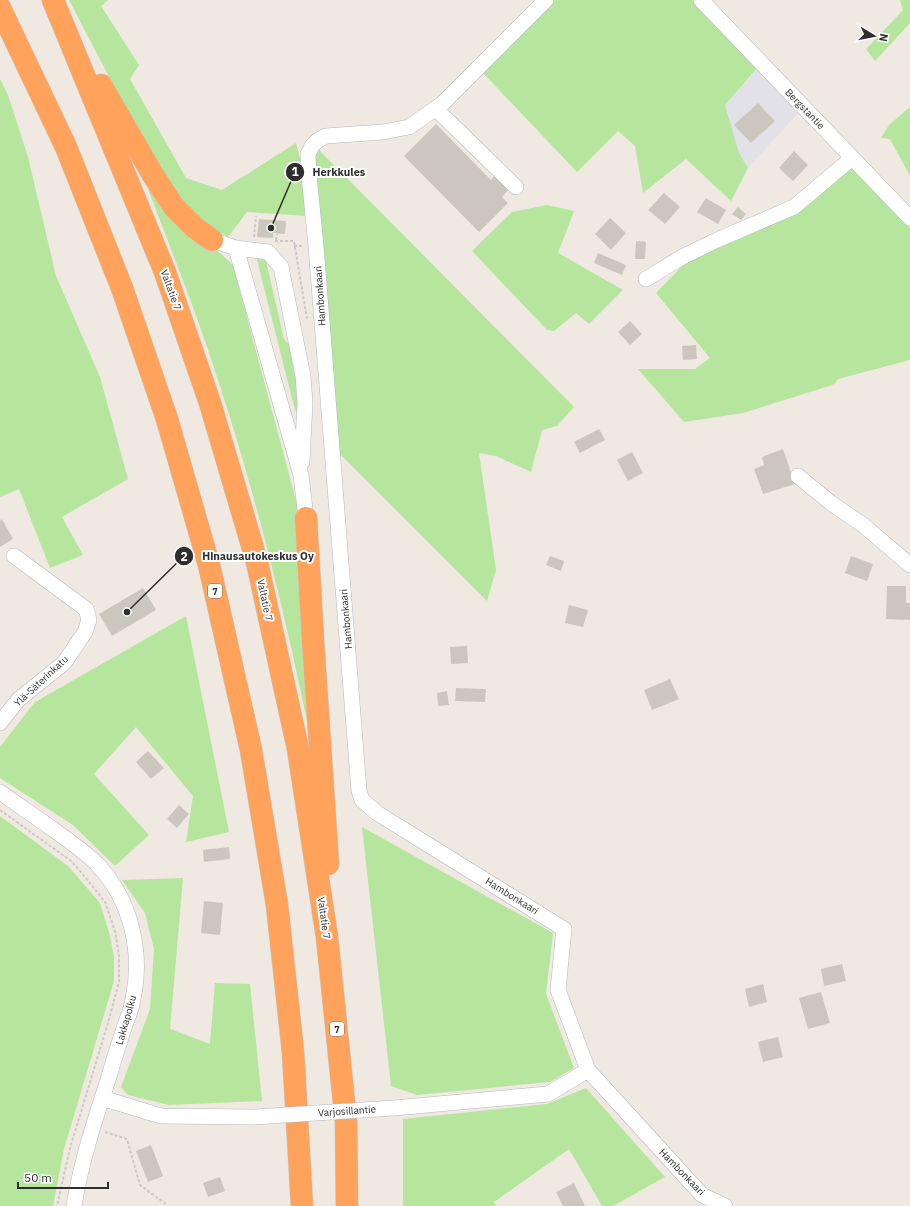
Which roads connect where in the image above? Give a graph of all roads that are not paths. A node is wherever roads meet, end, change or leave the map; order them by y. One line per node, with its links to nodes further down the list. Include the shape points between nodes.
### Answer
1 (54, 0): 9 (highway, via 94,73 174,207); 19 (highway, Valtatie 7 / 7, via 165,272 210,403 257,562 298,749)
2 (546, 0): 5 (street, Hambonkaari)
3 (701, 0): 6 (street, Bergstantie)
4 (0, 8): 23 (highway, 7, via 66,147 122,288 167,419 209,565 251,750 277,905 293,1052)
5 (436, 109): 7 (street); 20 (street, Hambonkaari, via 409,127 383,132 326,136 312,146 308,154 359,791 362,800 377,813 564,928 558,990)
6 (852, 158): 8 (street, Bergstantie); 11 (street, via 794,207 690,252)
7 (516, 187)
8 (910, 218)
9 (212, 240): 10 (street)
10 (236, 248): 12 (street); 12 (street, via 268,252 281,267 303,376 305,403)
11 (646, 279)
12 (301, 475): 14 (street)
13 (798, 476): 16 (street, via 830,503 863,525)
14 (306, 518): 19 (highway, via 329,855)
15 (14, 556): 17 (street, Ylä-Säterinkatu, via 86,609 89,620 85,632 64,662 18,700)
16 (910, 565)
17 (0, 723)
18 (0, 792): 21 (street, Lakkapolku, via 87,854 108,879 128,912 137,954 137,974 133,1000)
19 (328, 937): 24 (highway, Valtatie 7 / 7, via 346,1122)
20 (588, 1070): 21 (street, Varjosillantie, bridge, via 548,1094 254,1117 161,1116); 25 (street, Hambonkaari, via 702,1196)
21 (102, 1098): 22 (street, Lakkapolku, via 81,1170)
22 (74, 1206)
23 (302, 1206)
24 (347, 1206)
25 (725, 1206)

